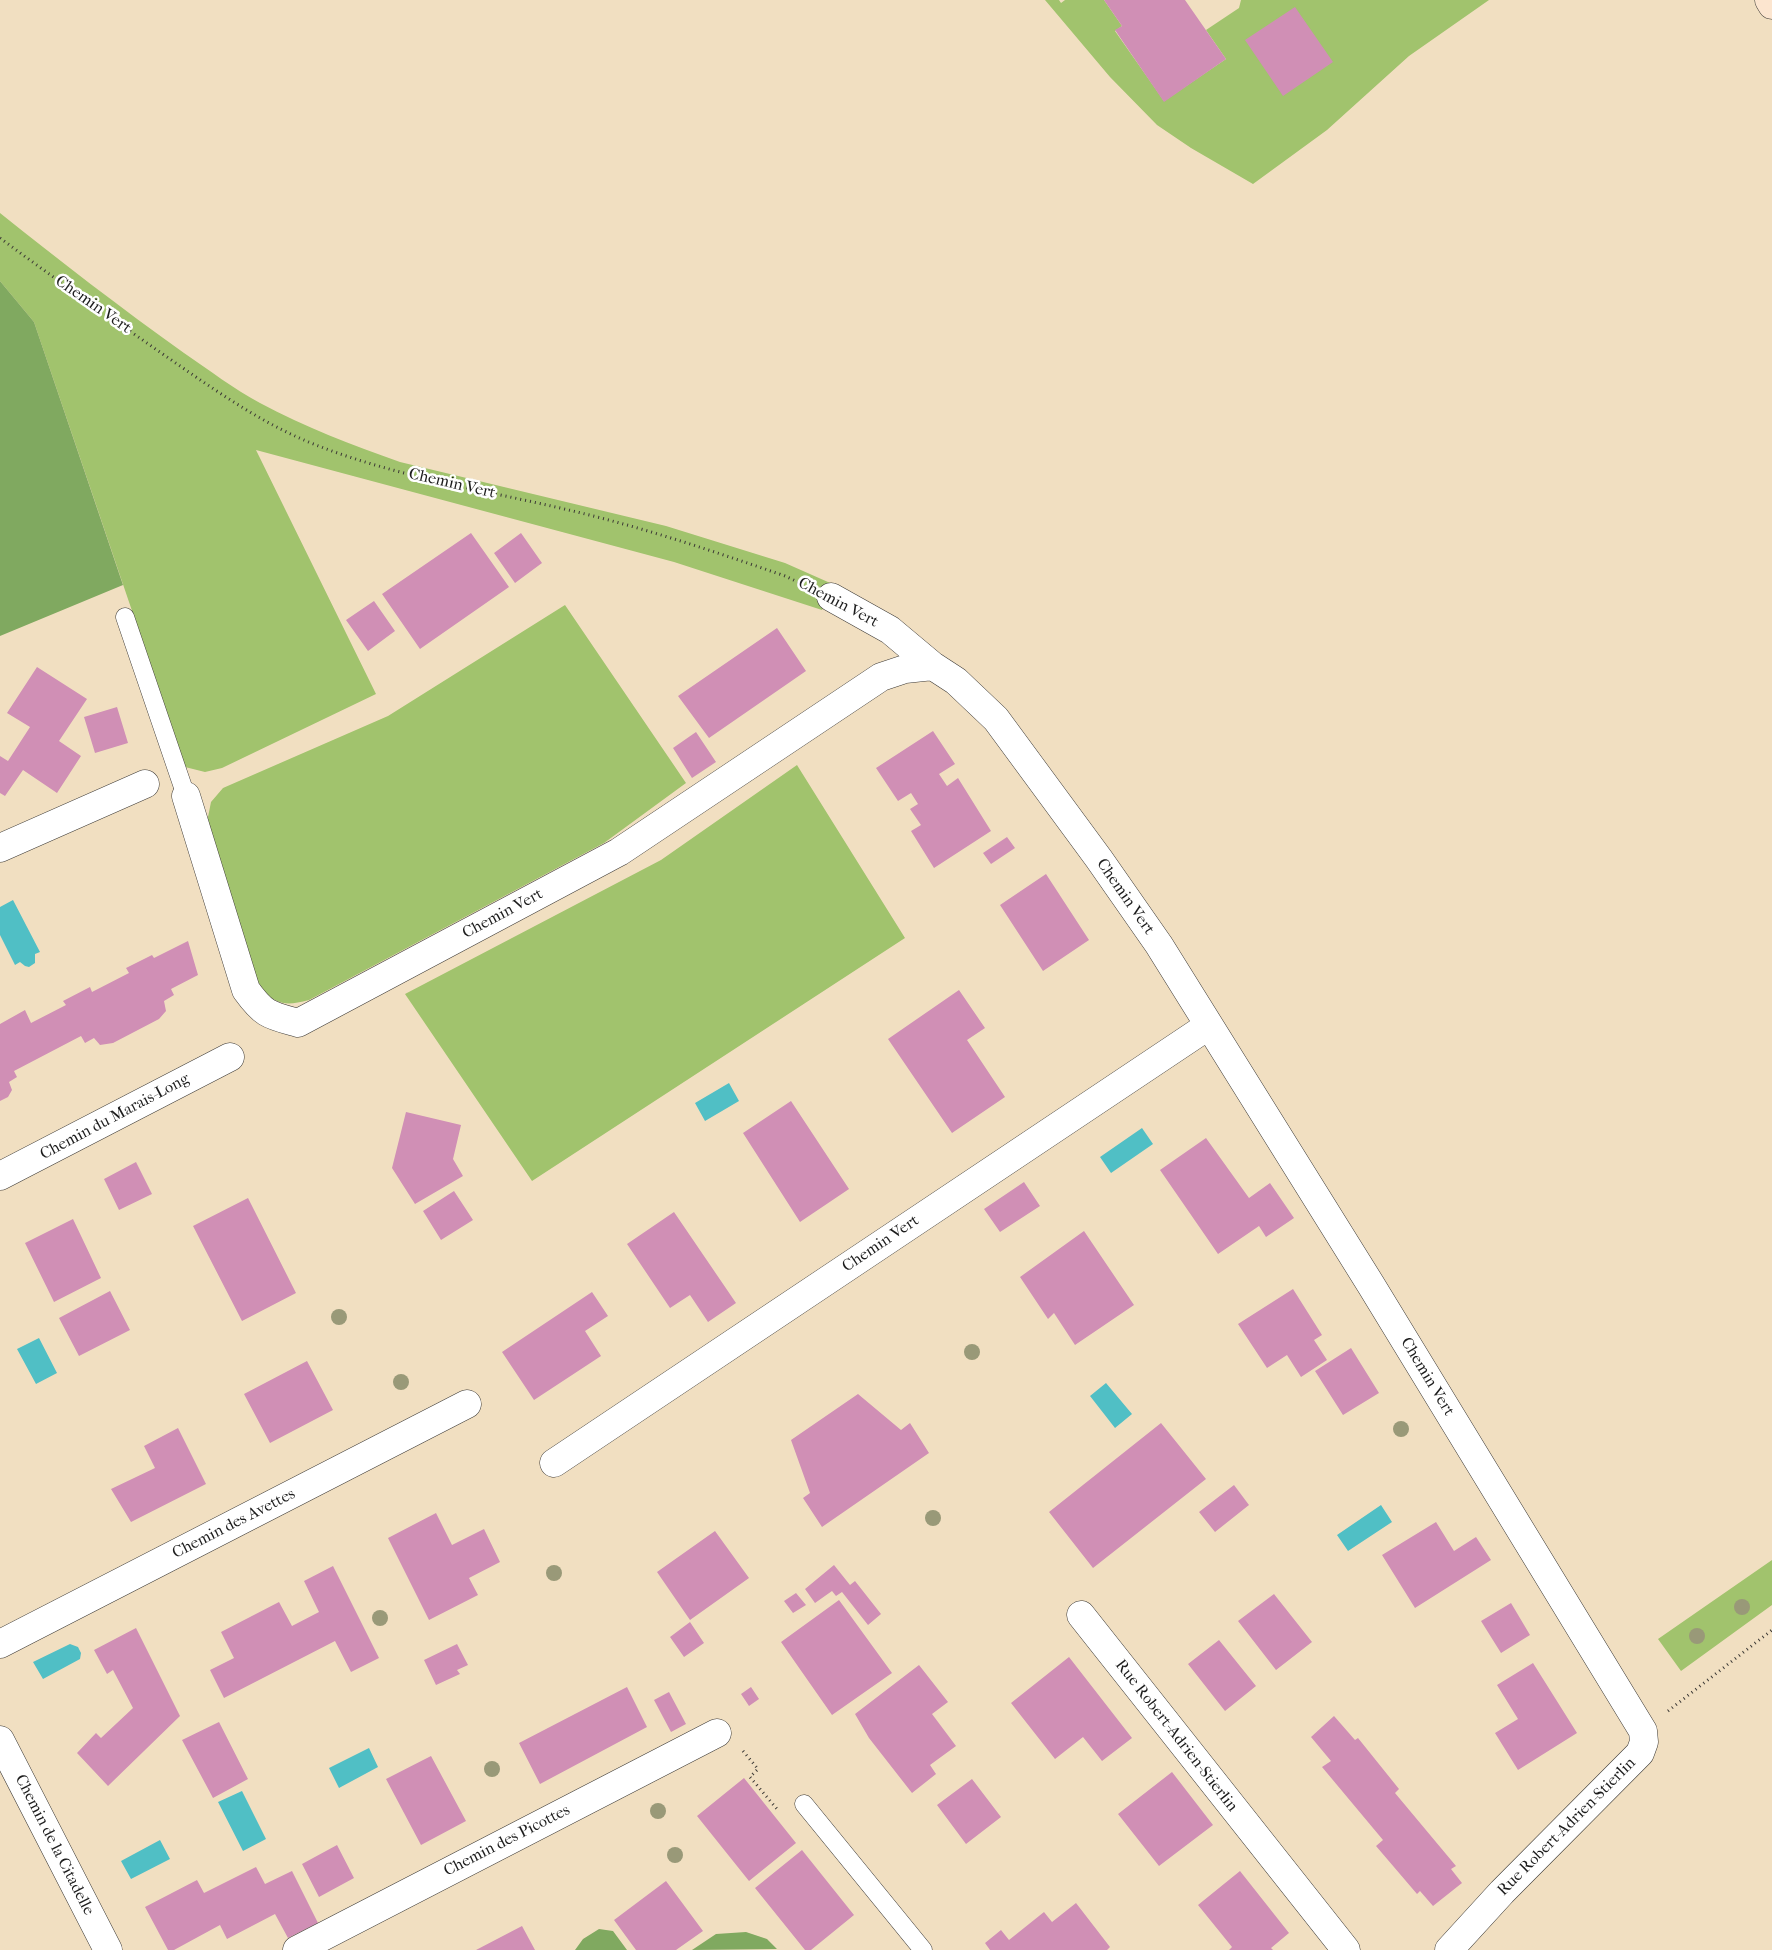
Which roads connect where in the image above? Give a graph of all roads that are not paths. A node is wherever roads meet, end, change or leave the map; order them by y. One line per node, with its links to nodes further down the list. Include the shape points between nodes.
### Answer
1 (1769, 0): 2 (main road)
2 (1772, 5)
3 (831, 597): 5 (street, Chemin Vert, via 890,630)
4 (125, 617): 7 (lane)
5 (933, 666): 7 (street, Chemin Vert, via 905,669 881,677 619,852 298,1023 271,1016 246,990); 9 (street, Chemin Vert, via 956,681 996,719 1159,945)
6 (145, 784): 8 (street)
7 (186, 796)
8 (0, 848)
9 (1208, 1026): 13 (street, Chemin Vert); 16 (street, Chemin Vert, via 1371,1285)
10 (230, 1057): 11 (street, Chemin du Marais-Long)
11 (0, 1176)
12 (467, 1404): 15 (street, Chemin des Avettes)
13 (554, 1463)
14 (1081, 1615): 23 (street, Rue Robert-Adrien-Stierlin)
15 (0, 1644)
16 (1643, 1731): 24 (street, Rue Robert-Adrien-Stierlin, via 1640,1753)
17 (717, 1733): 21 (street, Chemin des Picottes)
18 (0, 1740): 20 (street, Chemin de la Citadelle)
19 (804, 1804): 22 (lane)
20 (108, 1950)
21 (297, 1950)
22 (924, 1950)
23 (1346, 1950)
24 (1449, 1950)

